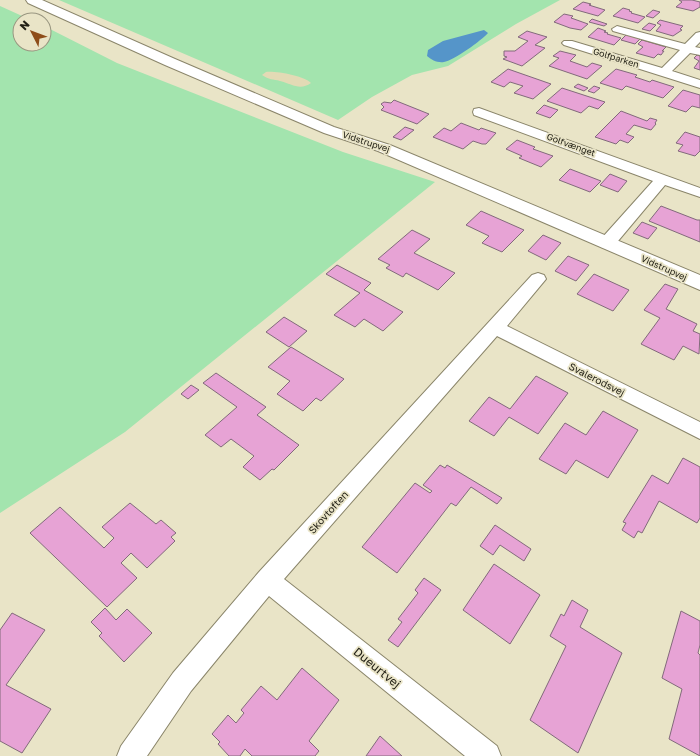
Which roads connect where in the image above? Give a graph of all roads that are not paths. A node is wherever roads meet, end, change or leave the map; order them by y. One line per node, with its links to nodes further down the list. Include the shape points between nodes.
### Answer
1 (32, 0): 12 (street, Vidstrupvej, via 329,130 384,148)
2 (617, 29): 5 (street)
3 (700, 35): 5 (street)
4 (568, 43): 7 (street, Golfparken)
5 (687, 49): 6 (street); 7 (street)
6 (700, 52)
7 (664, 73): 8 (street, Golfparken)
8 (700, 84)
9 (479, 112): 10 (street, Golfvænget)
10 (662, 179): 11 (street, Golfvænget); 12 (street)
11 (700, 193)
12 (607, 243): 14 (street, Vidstrupvej)
13 (538, 279): 15 (street, Skovtoften)
14 (700, 283)
15 (494, 328): 16 (street, Svalerodsvej); 17 (street, Skovtoften)
16 (700, 431)
17 (267, 580): 18 (street, Skovtoften, via 182,682); 19 (street, Dueurtvej)
18 (131, 756)
19 (487, 756)

